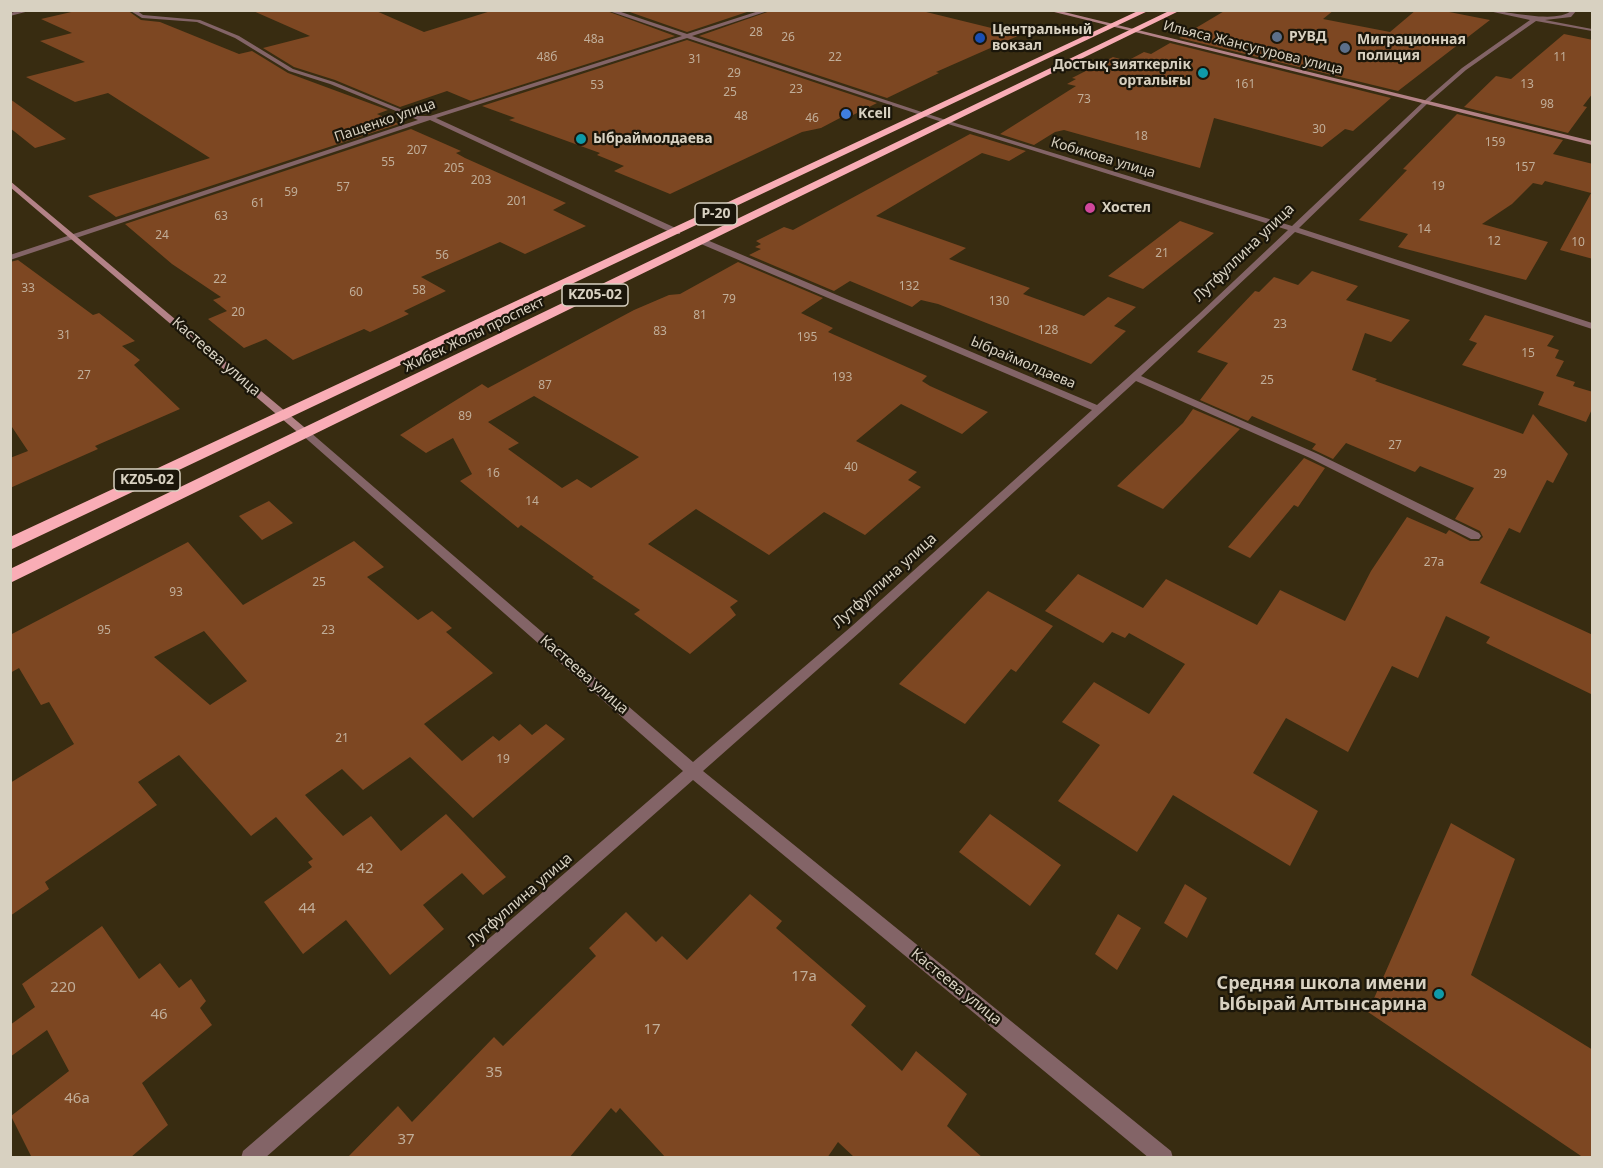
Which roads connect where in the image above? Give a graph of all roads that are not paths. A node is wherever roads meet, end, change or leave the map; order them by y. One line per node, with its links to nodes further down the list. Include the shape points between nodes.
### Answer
1 (31, 10): 10 (street)
2 (131, 10): 18 (street, via 142,15 198,21 237,37 291,70 416,118)
3 (608, 10): 15 (street, Кобикова улица)
4 (769, 10): 15 (street, Пащенко улица)
5 (1048, 10): 12 (street, Ильяса Жансугурова улица)
6 (1147, 10): 12 (highway, Жибек Жолы проспект / Р-20)
7 (1178, 10): 14 (highway, Жибек Жолы проспект / KZ05-02)
8 (1486, 10): 11 (street)
9 (1575, 10): 11 (street, Лутфуллина улица, via 1569,16)
10 (10, 15)
11 (1534, 15): 13 (street); 16 (street, Лутфуллина улица)
12 (1114, 26): 14 (street, Ильяса Жансугурова улица); 17 (highway, Жибек Жолы проспект / Р-20)
13 (1593, 30)
14 (1136, 31): 16 (street, Ильяса Жансугурова улица); 19 (highway, Жибек Жолы проспект / KZ05-02)
15 (692, 37): 17 (street, Кобикова улица); 18 (street, Пащенко улица)
16 (1425, 103): 20 (street, Ильяса Жансугурова улица); 22 (street, Лутфуллина улица)
17 (927, 115): 19 (street, Кобикова улица); 23 (highway, Жибек Жолы проспект / Р-20)
18 (430, 118): 23 (street); 24 (street, Пащенко улица)
19 (950, 123): 22 (street, Кобикова улица); 25 (highway, Жибек Жолы проспект / KZ05-02)
20 (1593, 143)
21 (10, 183): 24 (street, Кастеева улица)
22 (1294, 229): 27 (street, Кобикова улица); 28 (street, Лутфуллина улица)
23 (677, 232): 30 (highway, Жибек Жолы проспект / Р-20)
24 (75, 237): 26 (street, Пащенко улица); 30 (street, Кастеева улица)
25 (704, 242): 29 (street, Ыбраймолдаева); 31 (highway, Жибек Жолы проспект / KZ05-02)
26 (10, 258)
27 (1593, 326)
28 (1136, 377): 29 (street, Лутфуллина улица); 32 (street, via 1314,456)
29 (1100, 410): 35 (street, Лутфуллина улица)
30 (284, 416): 31 (street, Кастеева улица); 33 (highway, Жибек Жолы проспект / KZ05-02)
31 (306, 434): 34 (highway, Жибек Жолы проспект / KZ05-02); 35 (street, Кастеева улица)
32 (1475, 536)
33 (10, 544)
34 (10, 577)
35 (693, 771): 36 (street, Лутфуллина улица); 37 (street, Кастеева улица)
36 (250, 1158)
37 (1164, 1158)

